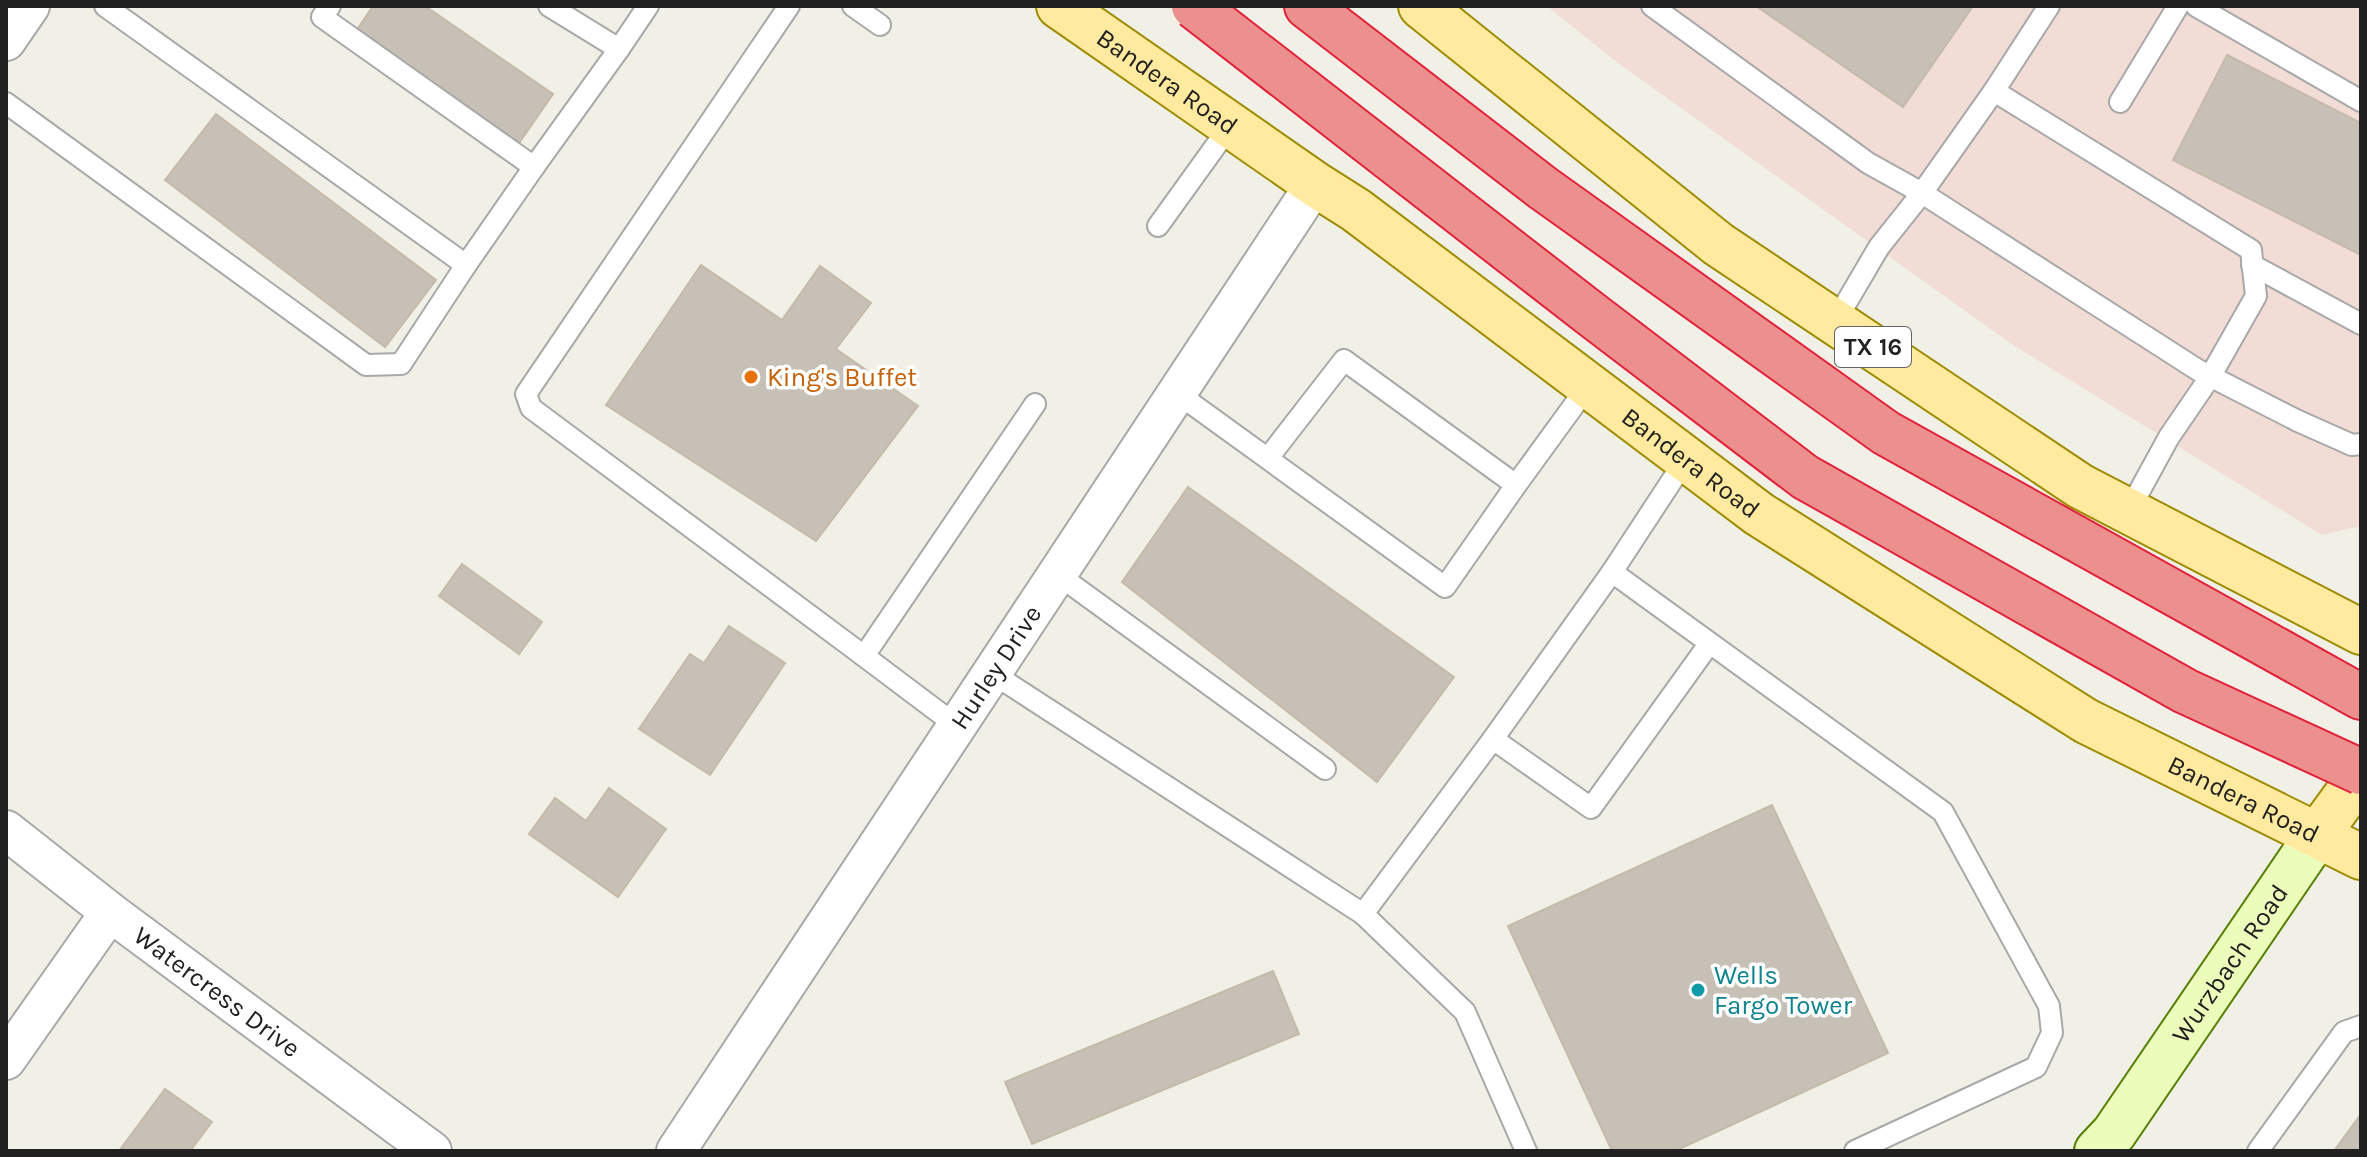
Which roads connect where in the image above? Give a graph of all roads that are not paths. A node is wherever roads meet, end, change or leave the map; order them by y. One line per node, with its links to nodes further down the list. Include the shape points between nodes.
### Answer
1 (30, 6): 18 (street)
2 (105, 6): 30 (lane)
3 (330, 6): 26 (lane, via 322,17)
4 (549, 6): 19 (lane)
5 (648, 6): 19 (lane)
6 (789, 6): 47 (lane, via 526,394 531,408)
7 (853, 6): 17 (lane)
8 (1059, 6): 20 (main road, Bandera Road)
9 (1074, 6): 20 (main road)
10 (1194, 6): 53 (highway, bridge, via 1805,477 2185,691)
11 (1307, 6): 49 (highway, via 1543,188 1886,433)
12 (1421, 6): 32 (main road, TX 16, via 1718,244)
13 (1652, 6): 28 (lane, via 1868,163)
14 (2049, 6): 21 (lane)
15 (2178, 6): 23 (lane)
16 (2196, 6): 22 (lane)
17 (880, 25)
18 (6, 41)
19 (619, 49): 26 (lane)
20 (1140, 63): 25 (main road, Bandera Road)
21 (1994, 91): 28 (lane); 31 (lane, via 2251,250)
22 (2361, 101)
23 (2120, 102)
24 (6, 103): 30 (lane, via 366,365 401,364)
25 (1230, 126): 27 (main road, Bandera Road); 29 (lane)
26 (534, 167): 30 (lane)
27 (1315, 184): 35 (main road, Bandera Road); 36 (street, Hurley Drive)
28 (1922, 193): 32 (lane, via 1879,247); 34 (lane)
29 (1158, 226)
30 (466, 265)
31 (2252, 265): 33 (lane); 34 (lane, via 2256,296)
32 (1835, 322): 42 (main road, TX 16, via 2080,486)
33 (2361, 324)
34 (2210, 377): 38 (lane, via 2352,445); 42 (lane)
35 (1588, 386): 40 (main road, Bandera Road); 41 (lane)
36 (1177, 393): 39 (lane); 44 (street, Hurley Drive)
37 (1035, 404): 47 (lane)
38 (2361, 444)
39 (1268, 458): 41 (lane, via 1344,360); 41 (lane, via 1445,587)
40 (1686, 459): 43 (lane); 55 (main road, Bandera Road, via 1759,514 2086,721)
41 (1516, 485)
42 (2128, 512): 45 (main road, TX 16)
43 (1612, 572): 46 (lane); 51 (lane)
44 (1057, 574): 48 (street, Hurley Drive); 52 (lane)
45 (2361, 632)
46 (1709, 644): 51 (lane, via 1591,808); 64 (lane, via 1943,812 2049,1006 2052,1033 2036,1067)
47 (864, 656): 50 (lane)
48 (992, 673): 50 (street, Hurley Drive); 58 (lane)
49 (2361, 697)
50 (957, 726): 62 (street, Hurley Drive)
51 (1493, 739): 58 (lane)
52 (1325, 769)
53 (2361, 774): 55 (main road, Wurzbach Road)
54 (6, 830): 57 (street, Watercress Drive)
55 (2318, 834): 56 (main road, Bandera Road); 65 (main road, Wurzbach Road)
56 (2361, 857)
57 (110, 912): 60 (street); 61 (street, Watercress Drive)
58 (1363, 914): 63 (lane, via 1465,1012)
59 (2352, 1029): 66 (lane)
60 (6, 1060)
61 (432, 1151)
62 (676, 1151)
63 (1526, 1151)
64 (1855, 1151)
65 (2097, 1151)
66 (2258, 1151)

